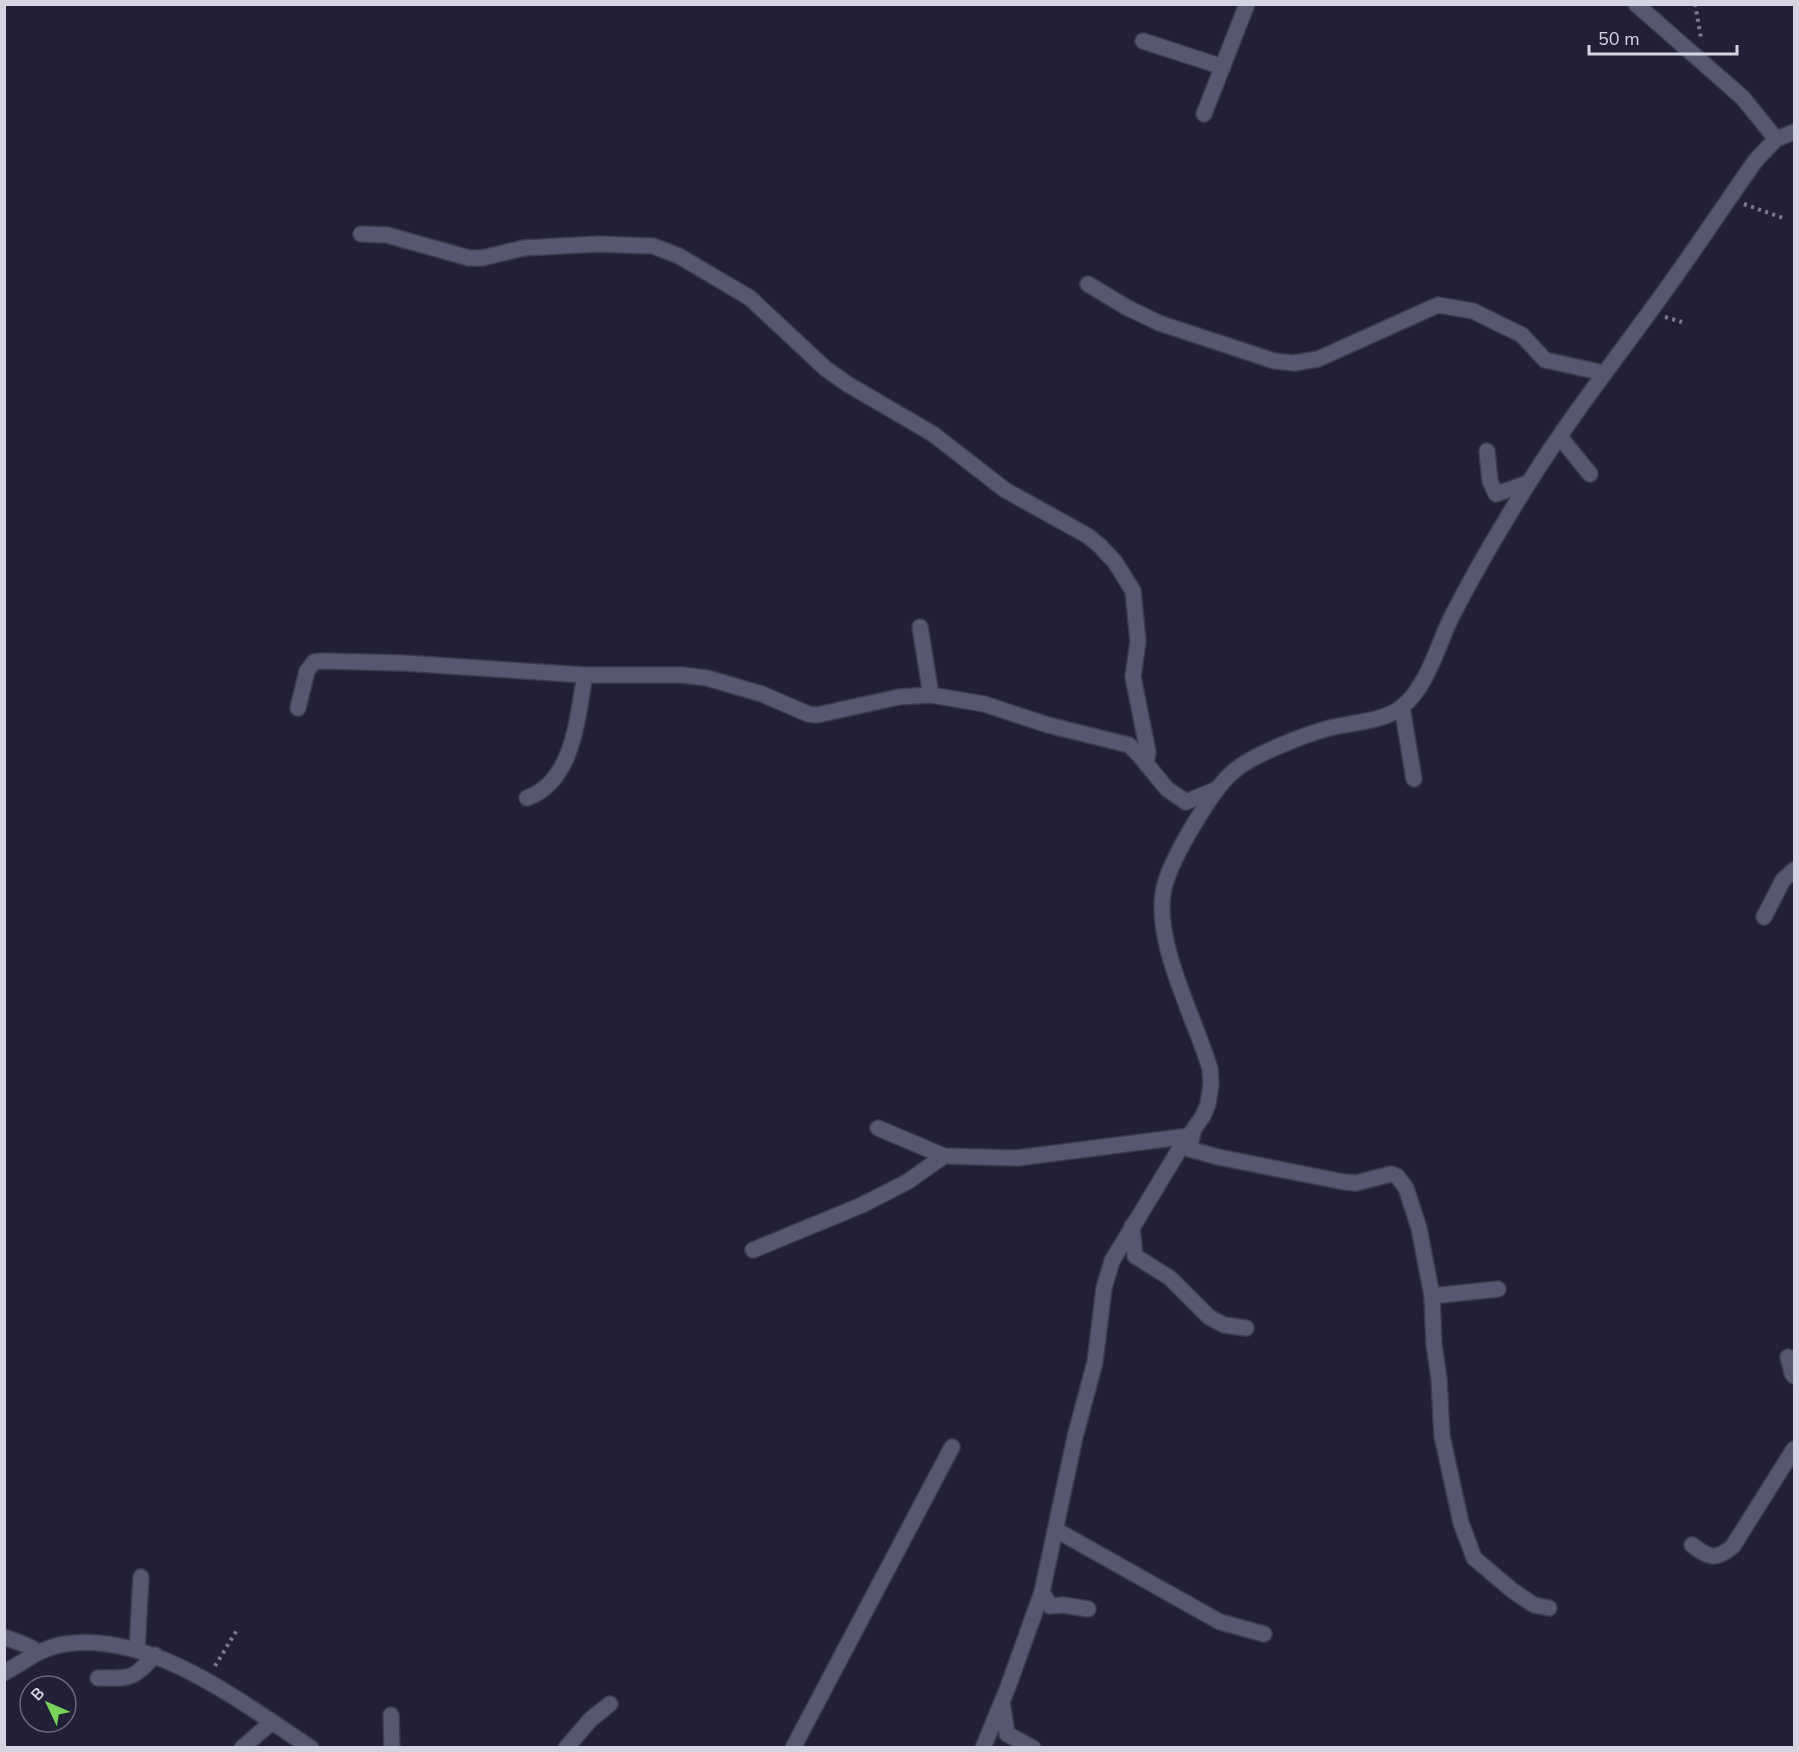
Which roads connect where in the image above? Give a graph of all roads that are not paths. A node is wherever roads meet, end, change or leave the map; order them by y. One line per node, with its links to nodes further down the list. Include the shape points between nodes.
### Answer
1 (1247, 4): 4 (street)
2 (1636, 4): 7 (street, via 1743,98)
3 (1143, 41): 4 (street)
4 (1224, 67): 5 (street)
5 (1204, 114)
6 (1794, 132): 7 (street)
7 (1776, 139): 10 (street, via 1756,160)
8 (361, 234): 20 (street, via 387,235 469,258 524,248 653,246 703,269 750,298 826,369 933,434 1005,490 1088,536 1115,562 1133,591 1137,613 1138,641 1132,677 1149,752)
9 (1088, 284): 10 (street, via 1159,323 1274,361 1318,359 1438,305 1473,311 1522,335 1545,360)
10 (1604, 373): 11 (street)
11 (1560, 437): 13 (street); 14 (street)
12 (1487, 451): 14 (street, via 1490,481 1496,494)
13 (1590, 474)
14 (1528, 483): 18 (street, via 1451,617 1424,680)
15 (920, 627): 17 (street)
16 (585, 675): 17 (street, via 707,678 817,715 900,697); 19 (street, via 322,661 315,662 307,671); 23 (street, via 566,759 548,788)
17 (931, 695): 20 (street, via 984,704 1128,746)
18 (1402, 707): 21 (street); 22 (street, via 1391,714 1328,728 1280,746 1236,768)
19 (298, 708)
20 (1146, 764): 22 (street, via 1167,789 1186,802)
21 (1414, 779)
22 (1217, 789): 27 (street, via 1177,855 1161,906 1170,954 1210,1069 1208,1104)
23 (527, 798)
24 (1794, 870): 25 (street, via 1783,880)
25 (1764, 917)
26 (878, 1128): 28 (street)
27 (1192, 1131): 28 (street, via 1017,1158); 29 (street); 32 (street, via 1189,1149 1210,1156 1344,1182 1397,1176 1406,1188 1419,1228)
28 (944, 1156): 30 (street, via 907,1182 862,1205)
29 (1132, 1226): 33 (street, via 1135,1256 1170,1278 1209,1317 1224,1325); 38 (street, via 1112,1261 1104,1288 1095,1362)
30 (753, 1250)
31 (1498, 1288): 32 (street)
32 (1432, 1296): 42 (street, via 1442,1436 1468,1544 1474,1558 1513,1591 1533,1605)
33 (1246, 1328)
34 (1788, 1358): 35 (street)
35 (1794, 1376)
36 (952, 1447): 59 (street)
37 (1794, 1449): 39 (street, via 1733,1546 1716,1557)
38 (1056, 1530): 41 (street); 44 (street, via 1220,1622)
39 (1692, 1545)
40 (141, 1577): 46 (street)
41 (1042, 1592): 43 (street, via 1050,1606); 51 (street)
42 (1549, 1608)
43 (1088, 1609)
44 (1264, 1634)
45 (4, 1636): 47 (street)
46 (137, 1650): 47 (street, via 79,1643); 48 (street)
47 (39, 1652): 49 (street)
48 (155, 1655): 50 (street, via 137,1674); 54 (street, via 207,1680)
49 (4, 1673)
50 (98, 1678)
51 (1002, 1702): 60 (street); 61 (street, via 1007,1734)
52 (610, 1704): 58 (street)
53 (391, 1715): 57 (street)
54 (272, 1722): 55 (street); 56 (street)
55 (242, 1748)
56 (311, 1748)
57 (392, 1748)
58 (566, 1748)
59 (793, 1748)
60 (983, 1748)
61 (1033, 1748)

